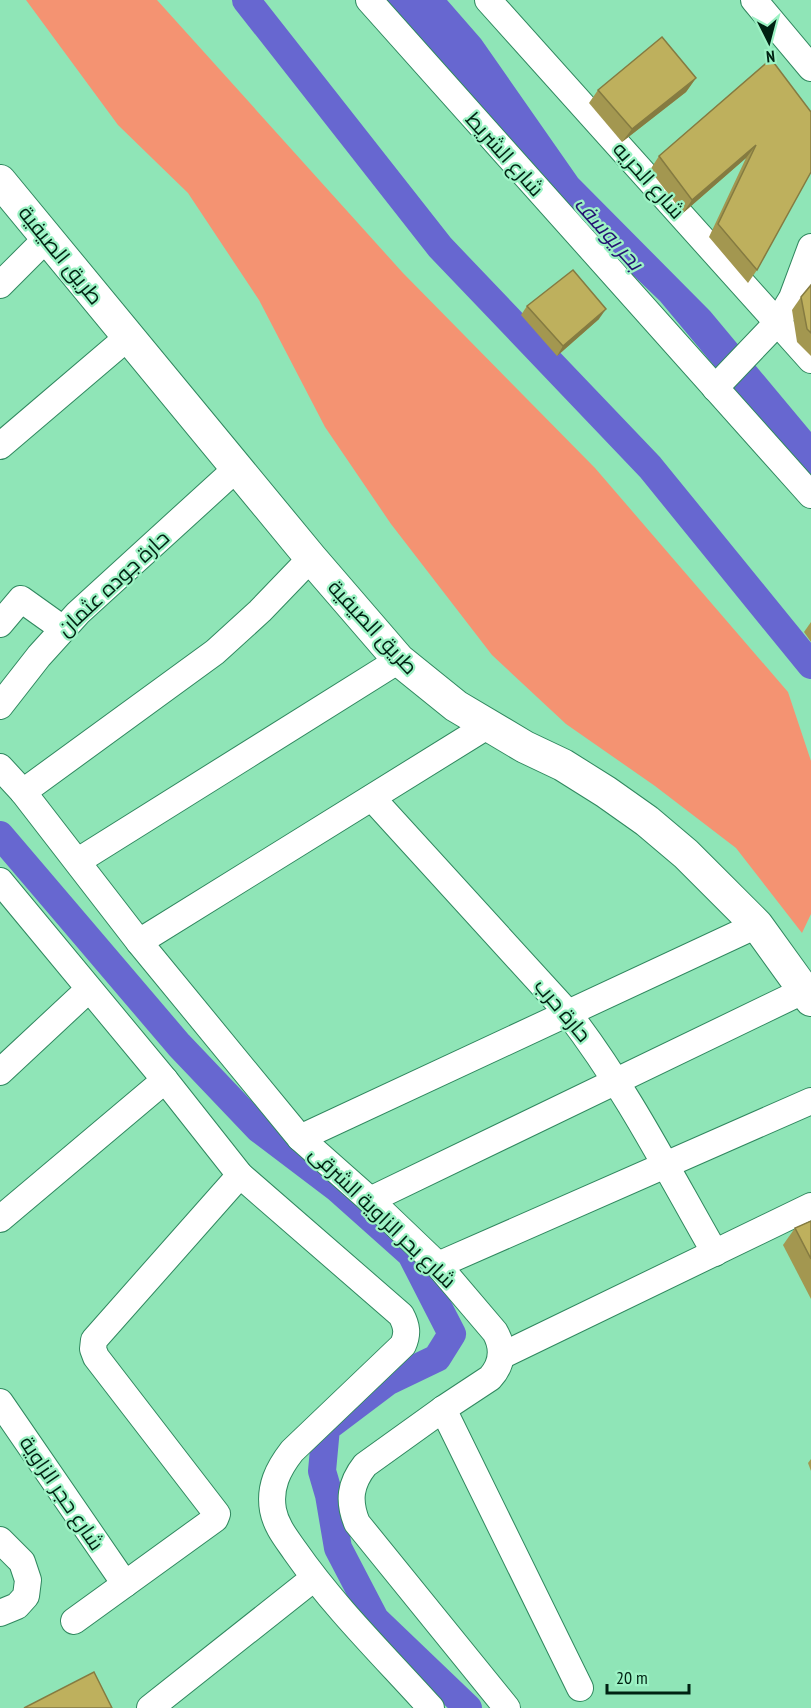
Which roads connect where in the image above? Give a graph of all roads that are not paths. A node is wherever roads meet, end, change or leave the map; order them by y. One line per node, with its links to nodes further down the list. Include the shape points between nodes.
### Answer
1 (369, 0): 12 (street, شارع الشريط)
2 (488, 0): 9 (street, شارع الحريه)
3 (754, 0): 4 (street)
4 (811, 68)
5 (0, 181): 6 (street, طريق الصيفية)
6 (47, 238): 8 (street); 10 (street, طريق الصيفية)
7 (811, 247): 9 (street, via 792,298)
8 (0, 285)
9 (777, 323): 11 (street, شارع الحريه); 12 (street)
10 (128, 337): 13 (street); 14 (street, طريق الصيفية)
11 (811, 360)
12 (719, 384): 15 (street, شارع الشريط)
13 (0, 446)
14 (237, 468): 16 (street, طريق الصيفية); 18 (street, حارة جوده عثمان)
15 (811, 495)
16 (311, 558): 19 (street, طريق الصيفية); 23 (street, via 215,652)
17 (0, 624): 18 (street, via 21,599)
18 (63, 629): 20 (street, حارة جوده عثمان)
19 (399, 660): 21 (street, طريق الصيفية); 25 (street)
20 (0, 706)
21 (487, 726): 24 (street); 27 (street, طريق الصيفية, via 563,765 639,816 686,854)
22 (0, 767): 23 (street, شارع بحر الزاوية الشرقى)
23 (23, 792): 25 (street, شارع بحر الزاوية الشرقى)
24 (372, 798): 28 (street); 31 (street, حارة حرب)
25 (78, 861): 28 (street, شارع بحر الزاوية الشرقى)
26 (0, 881): 29 (street)
27 (757, 925): 30 (street, طريق الصيفية); 31 (street)
28 (139, 942): 36 (street, شارع بحر الزاوية الشرقى)
29 (89, 989): 32 (street); 33 (street)
30 (808, 995): 34 (street)
31 (568, 1013): 34 (street, حارة حرب); 36 (street)
32 (0, 1072)
33 (165, 1080): 38 (street); 41 (street)
34 (617, 1081): 37 (street, حارة حرب); 39 (street)
35 (811, 1101): 37 (street)
36 (300, 1138): 39 (street, شارع بحر الزاوية الشرقى)
37 (665, 1165): 42 (street, حارة حرب); 43 (street)
38 (240, 1175): 48 (street, via 401,1315 407,1329 403,1345 292,1451 274,1480 273,1513 279,1528); 49 (street, via 94,1340 96,1357 218,1514)
39 (370, 1200): 43 (street, شارع بحر الزاوية الشرقى)
40 (811, 1206): 42 (street)
41 (0, 1219)
42 (715, 1253): 44 (street)
43 (438, 1265): 44 (street, شارع بحر الزاوية الشرقى, via 495,1332)
44 (501, 1356): 46 (street, via 490,1378)
45 (0, 1402): 49 (street, شارع حجر الزاوية)
46 (443, 1409): 52 (street); 55 (street, via 366,1466 352,1487 352,1511 360,1528)
47 (0, 1540): 50 (street, via 22,1562 28,1580 26,1596 17,1606)
48 (314, 1578): 53 (street); 54 (street)
49 (124, 1584): 51 (street)
50 (0, 1613)
51 (74, 1621)
52 (580, 1688)
53 (150, 1708)
54 (431, 1708)
55 (507, 1708)

